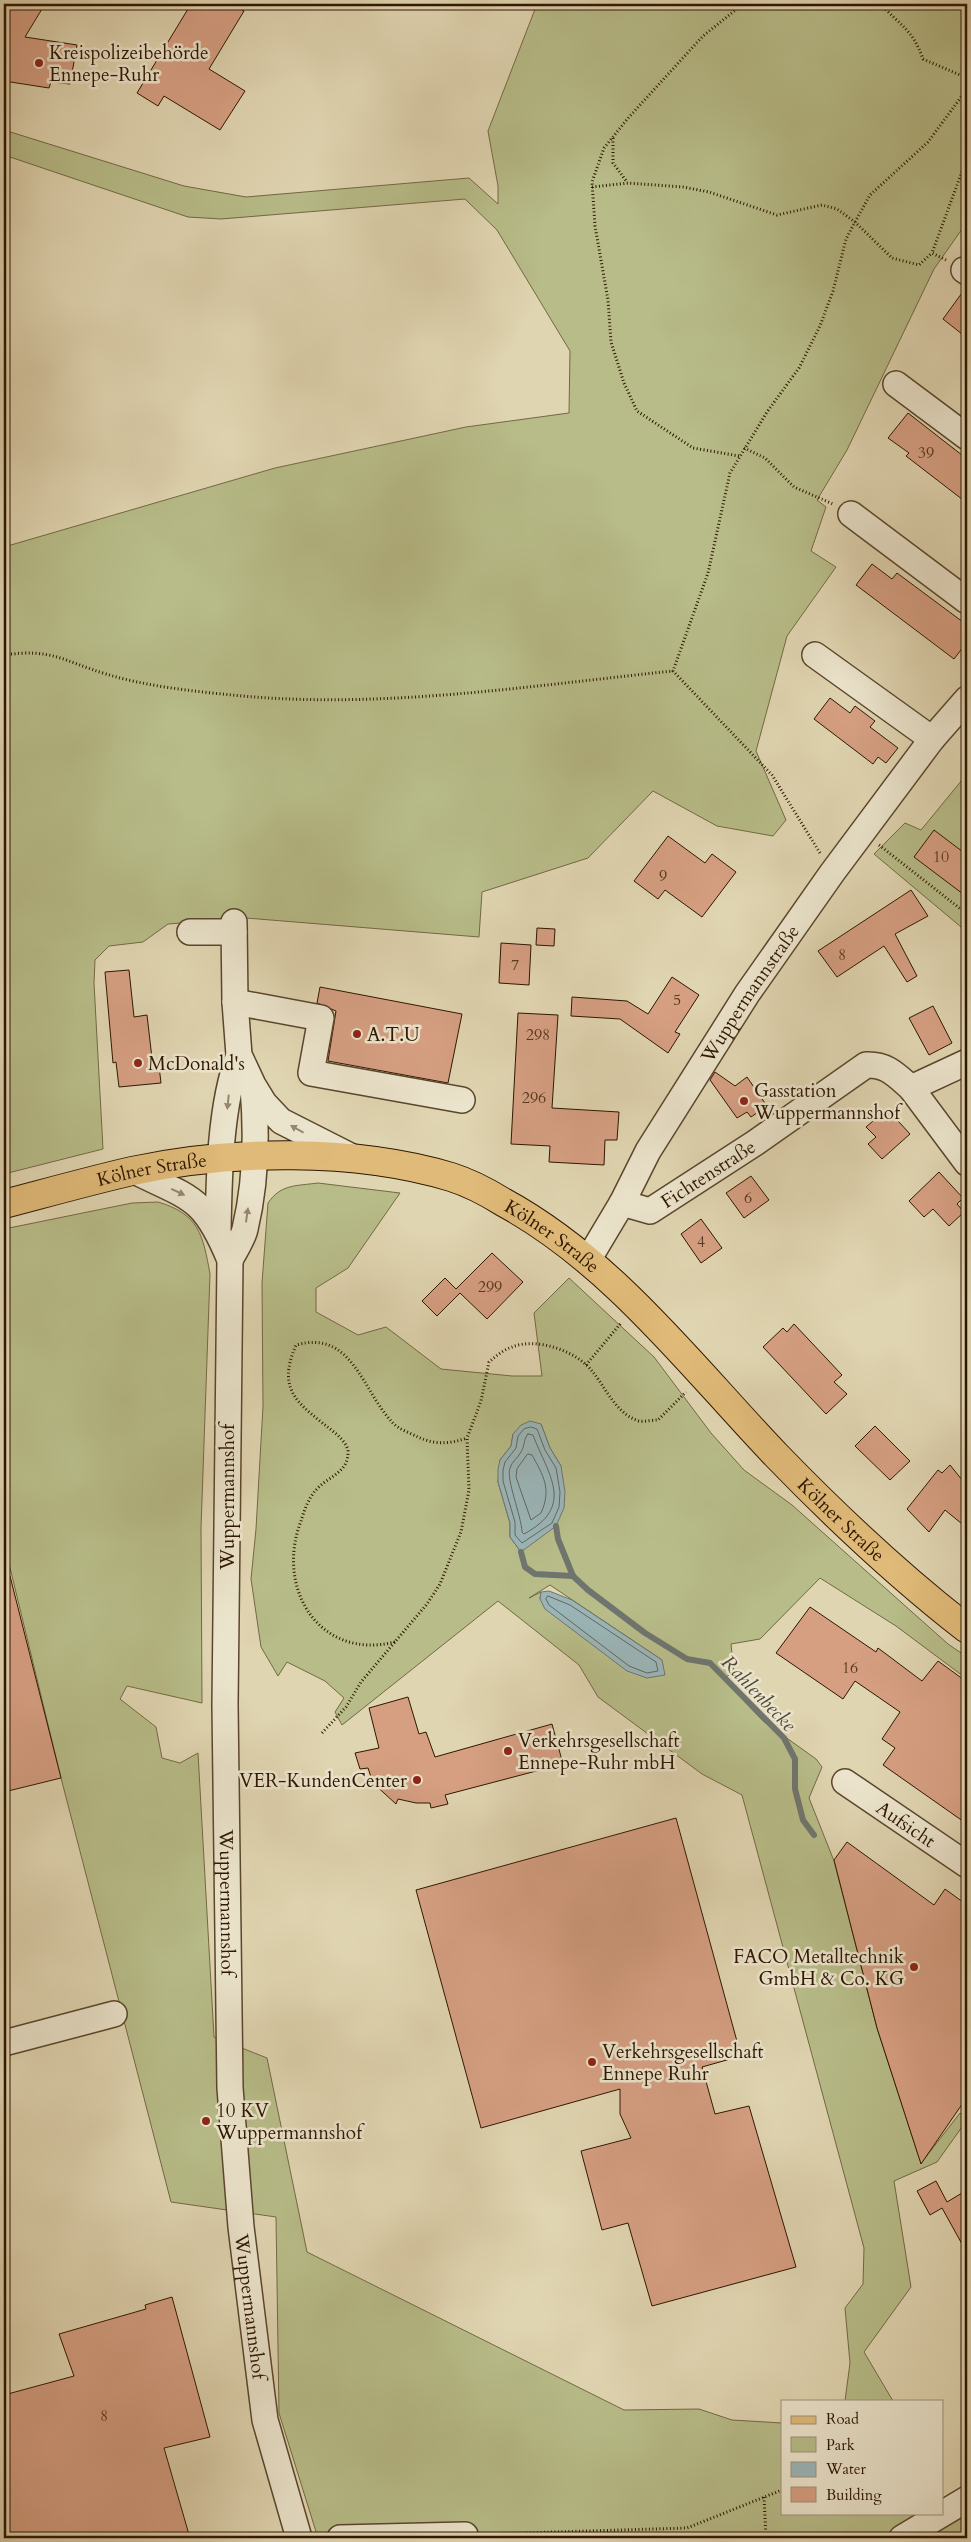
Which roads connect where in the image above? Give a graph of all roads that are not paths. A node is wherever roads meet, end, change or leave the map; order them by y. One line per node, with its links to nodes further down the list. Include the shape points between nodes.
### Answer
1 (896, 384): 2 (street)
2 (967, 437)
3 (851, 514): 4 (street)
4 (967, 600)
5 (815, 655): 7 (street)
6 (967, 699): 7 (street, Wuppermannstraße)
7 (932, 739): 20 (street, Wuppermannstraße, via 832,873 712,1047 648,1151)
8 (190, 932): 9 (street, Wuppermannshof, via 234,927)
9 (235, 1002): 10 (street, Wuppermannshof); 14 (street, via 320,1018 311,1073)
10 (239, 1055): 12 (street, Wuppermannshof); 16 (street, Wuppermannshof, one-way to 16, via 230,1078)
11 (967, 1062): 13 (street)
12 (252, 1085): 15 (street, Wuppermannshof, via 256,1127); 17 (street, Wuppermannshof, one-way to 12, via 281,1121)
13 (910, 1088): 18 (street); 20 (street, Fichtenstraße, via 880,1064 866,1064 755,1143 650,1211)
14 (462, 1100)
15 (254, 1156): 16 (main road, Kölner Straße); 17 (main road, Kölner Straße); 23 (street, Wuppermannshof, one-way to 15, via 245,1231)
16 (222, 1158): 19 (main road, Kölner Straße); 22 (street, Wuppermannshof)
17 (356, 1159): 24 (main road, Kölner Straße, via 417,1169 453,1178 482,1190 523,1212)
18 (967, 1163)
19 (134, 1171): 21 (main road, Kölner Straße); 22 (street, Wuppermannshof, one-way to 22, via 190,1197)
20 (622, 1203): 24 (street, Wuppermannstraße)
21 (4, 1204)
22 (218, 1231): 23 (street, Wuppermannshof)
23 (230, 1260): 34 (street, Wuppermannshof, via 225,1705 230,2088 241,2227 265,2420)
24 (588, 1260): 25 (main road, Kölner Straße, via 833,1510)
25 (967, 1629)
26 (844, 1782): 27 (street, Aufsicht)
27 (967, 1866)
28 (114, 2014): 29 (street)
29 (4, 2043)
30 (967, 2499): 31 (street)
31 (944, 2513)
32 (942, 2514): 36 (street)
33 (465, 2535): 35 (street)
34 (299, 2538)
35 (340, 2538)
36 (902, 2538)

